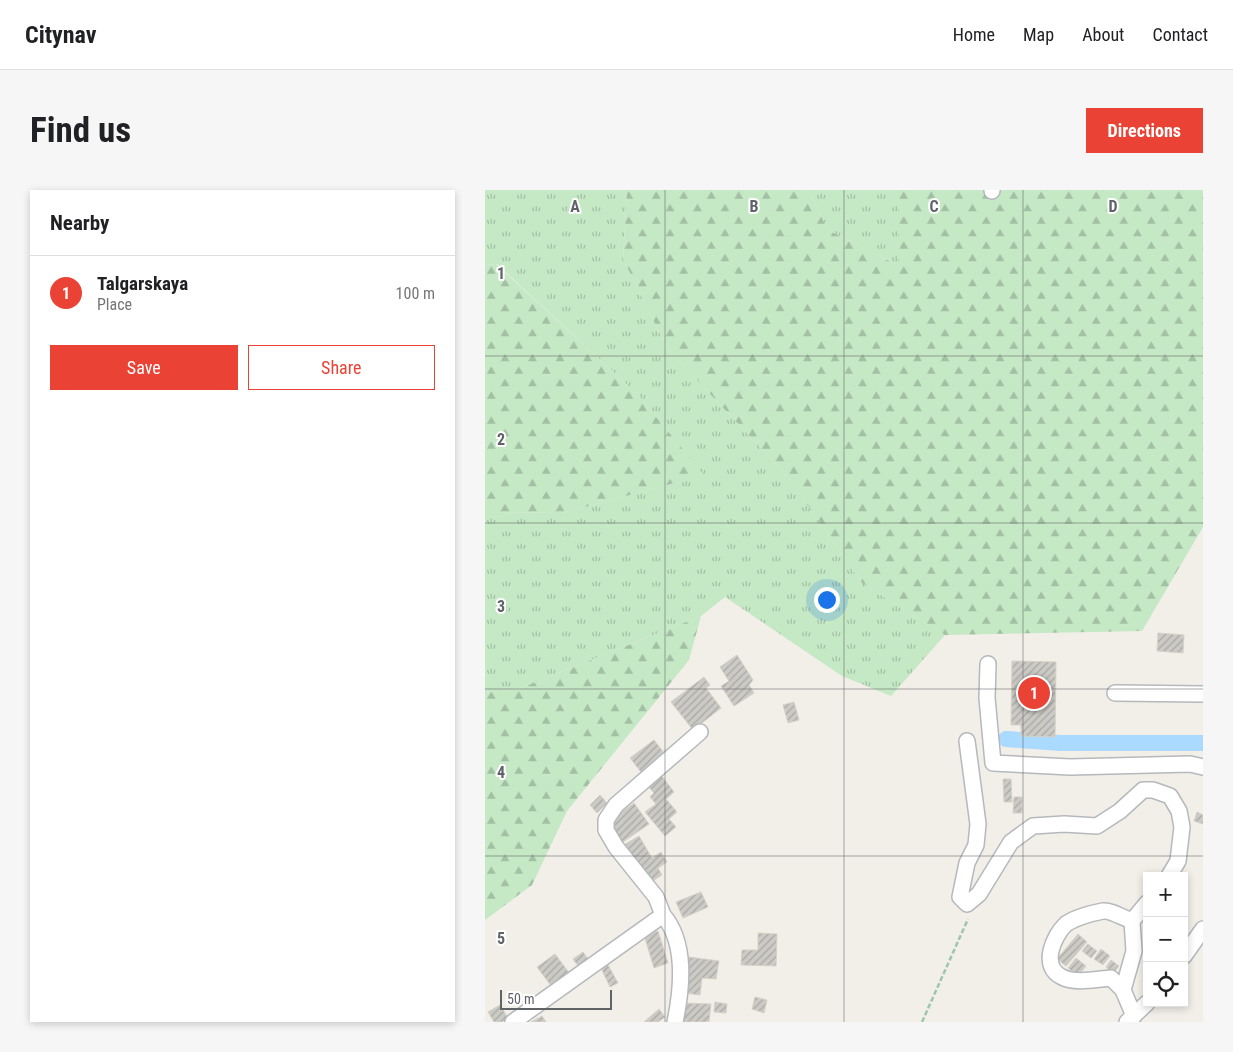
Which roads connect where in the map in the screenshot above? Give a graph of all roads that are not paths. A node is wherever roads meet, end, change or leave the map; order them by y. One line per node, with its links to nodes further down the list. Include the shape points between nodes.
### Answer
1 (988, 664): 6 (street, via 987,698 993,763 1070,766 1190,764)
2 (1115, 693): 3 (street)
3 (1203, 694)
4 (700, 732): 9 (street, via 616,804 606,820 605,830 656,897)
5 (967, 742): 7 (street, via 977,824 977,845 967,863 960,897 967,904 979,894 1011,842 1033,826 1097,826 1143,790 1170,796 1179,811 1182,827 1178,861)
6 (1203, 767)
7 (1173, 872)
8 (1143, 908): 10 (street)
9 (663, 915): 16 (street); 17 (street, via 673,927 681,973)
10 (1132, 921): 13 (street, via 1134,950); 13 (street, via 1105,911 1087,915 1067,924 1049,954 1060,977 1073,980 1111,978)
11 (1203, 929): 12 (street)
12 (1188, 950)
13 (1123, 990): 15 (street)
14 (1143, 1007): 15 (street)
15 (1131, 1019)
16 (513, 1022)
17 (675, 1022)

